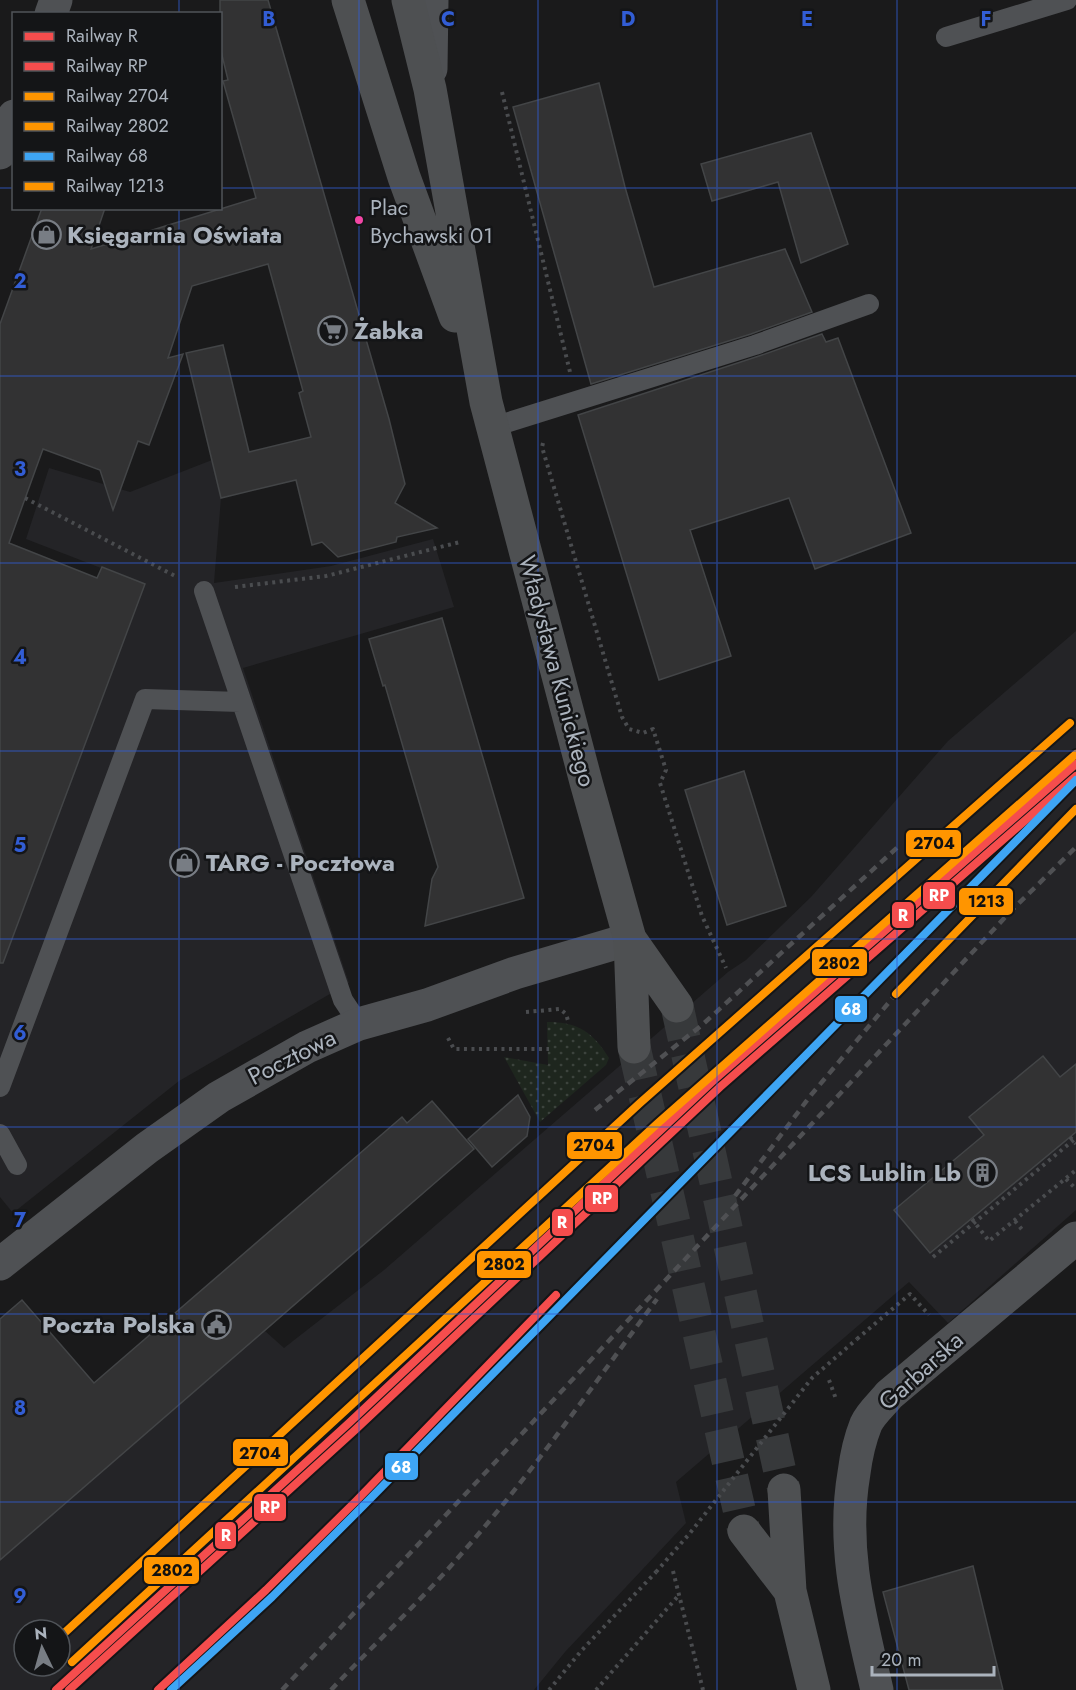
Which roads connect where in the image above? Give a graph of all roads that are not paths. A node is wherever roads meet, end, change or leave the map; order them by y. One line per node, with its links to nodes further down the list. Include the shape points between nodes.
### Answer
1 (348, 0): 10 (main road, Władysława Kunickiego, via 404,177)
2 (408, 0): 6 (main road, Władysława Kunickiego)
3 (432, 0): 6 (street, Władysława Kunickiego)
4 (1067, 0): 5 (lane)
5 (946, 37)
6 (430, 89): 10 (main road, Władysława Kunickiego)
7 (12, 121): 8 (street)
8 (0, 153)
9 (869, 304): 10 (lane, via 755,345 557,406)
10 (489, 414): 13 (main road, Władysława Kunickiego)
11 (204, 591): 12 (lane)
12 (240, 702): 15 (lane, via 343,1000); 17 (lane, via 145,699)
13 (630, 939): 14 (main road, Władysława Kunickiego); 15 (street, Pocztowa); 16 (main road, Władysława Kunickiego)
14 (677, 1006)
15 (358, 1024): 21 (street, Pocztowa, via 307,1047 219,1097 147,1148)
16 (634, 1047)
17 (0, 1087)
18 (0, 1134): 19 (lane)
19 (17, 1165)
20 (1076, 1238): 26 (street, Garbarska, via 889,1395 867,1422 856,1456 848,1526 854,1589)
21 (0, 1264)
22 (784, 1490): 24 (main road)
23 (744, 1531): 24 (main road)
24 (790, 1591): 25 (main road)
25 (814, 1690)
26 (877, 1690)

